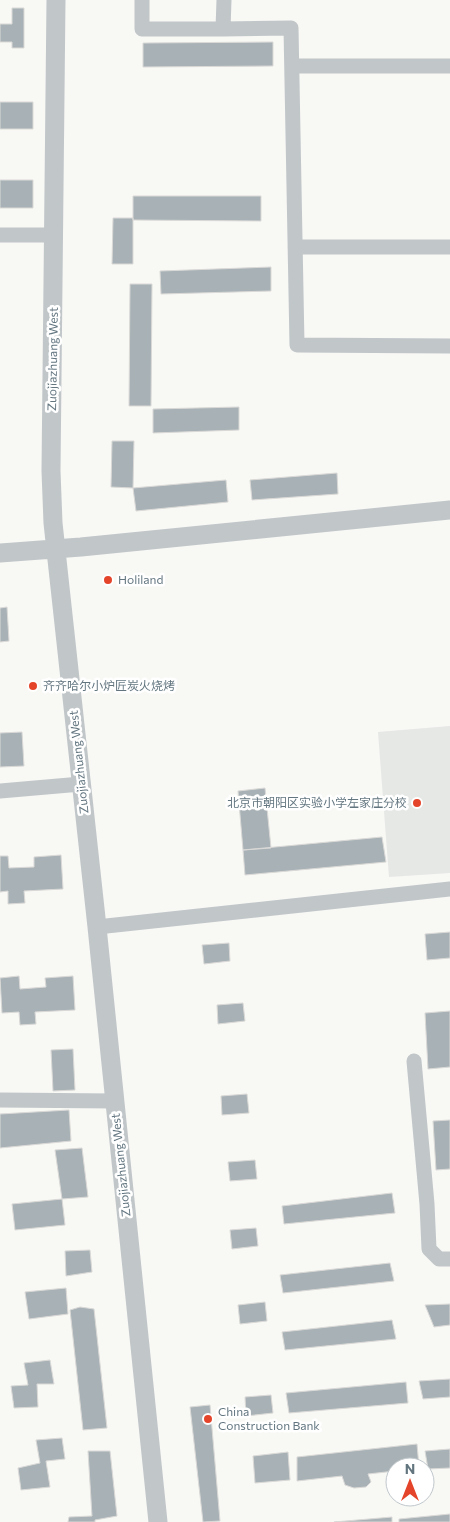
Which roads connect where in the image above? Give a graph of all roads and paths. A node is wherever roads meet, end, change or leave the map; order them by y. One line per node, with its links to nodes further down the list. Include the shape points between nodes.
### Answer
1 (56, 0): 8 (street, Zuojiazhuang West)
2 (142, 0): 4 (street, via 142,29)
3 (224, 0): 4 (street)
4 (224, 29): 5 (street, via 291,28)
5 (292, 66): 6 (street); 9 (street)
6 (450, 66)
7 (0, 235): 8 (street)
8 (54, 235): 13 (street, Zuojiazhuang West, via 51,470)
9 (295, 247): 10 (street); 11 (street, via 297,345)
10 (450, 247)
11 (450, 346)
12 (450, 510): 13 (street)
13 (56, 549): 14 (street); 15 (street, Zuojiazhuang West)
14 (0, 553)
15 (81, 784): 16 (street); 18 (street, Zuojiazhuang West)
16 (0, 791)
17 (450, 888): 18 (street)
18 (97, 927): 21 (street, Zuojiazhuang West)
19 (414, 1061): 22 (street, via 429,1249 439,1259)
20 (0, 1100): 21 (street)
21 (114, 1101): 23 (street, Zuojiazhuang West)
22 (450, 1259)
23 (158, 1522)

